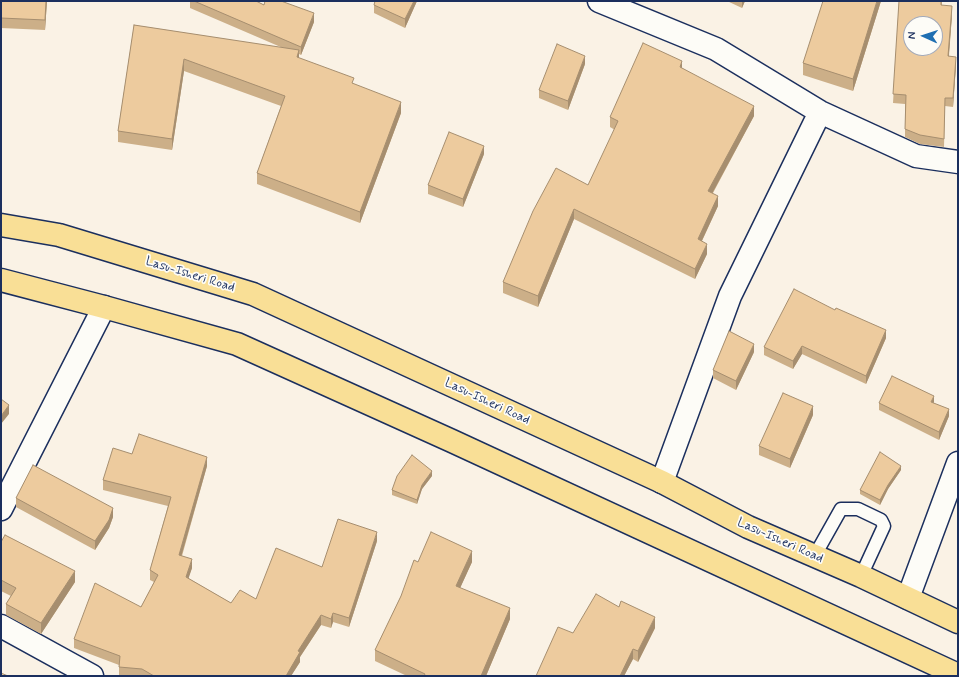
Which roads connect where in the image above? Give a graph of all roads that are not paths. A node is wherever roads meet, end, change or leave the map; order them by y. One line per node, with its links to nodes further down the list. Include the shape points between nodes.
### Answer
1 (599, 1): 2 (street, via 716,49)
2 (820, 112): 3 (street, via 916,156); 8 (street, via 730,296)
3 (958, 162)
4 (1, 225): 8 (main road, Lasu-Isheri Road, via 59,234 252,294)
5 (1, 280): 6 (main road)
6 (104, 307): 9 (street); 15 (main road, via 237,344 460,444)
7 (958, 463): 12 (street)
8 (662, 482): 10 (main road, Lasu-Isheri Road, via 748,527)
9 (1, 509)
10 (814, 556): 11 (main road, Lasu-Isheri Road); 11 (lane, via 841,509 858,509 880,520 884,526)
11 (861, 576): 12 (main road, Lasu-Isheri Road)
12 (908, 598): 13 (main road, Lasu-Isheri Road)
13 (958, 622)
14 (1, 626): 16 (street)
15 (958, 675)
16 (92, 676)

